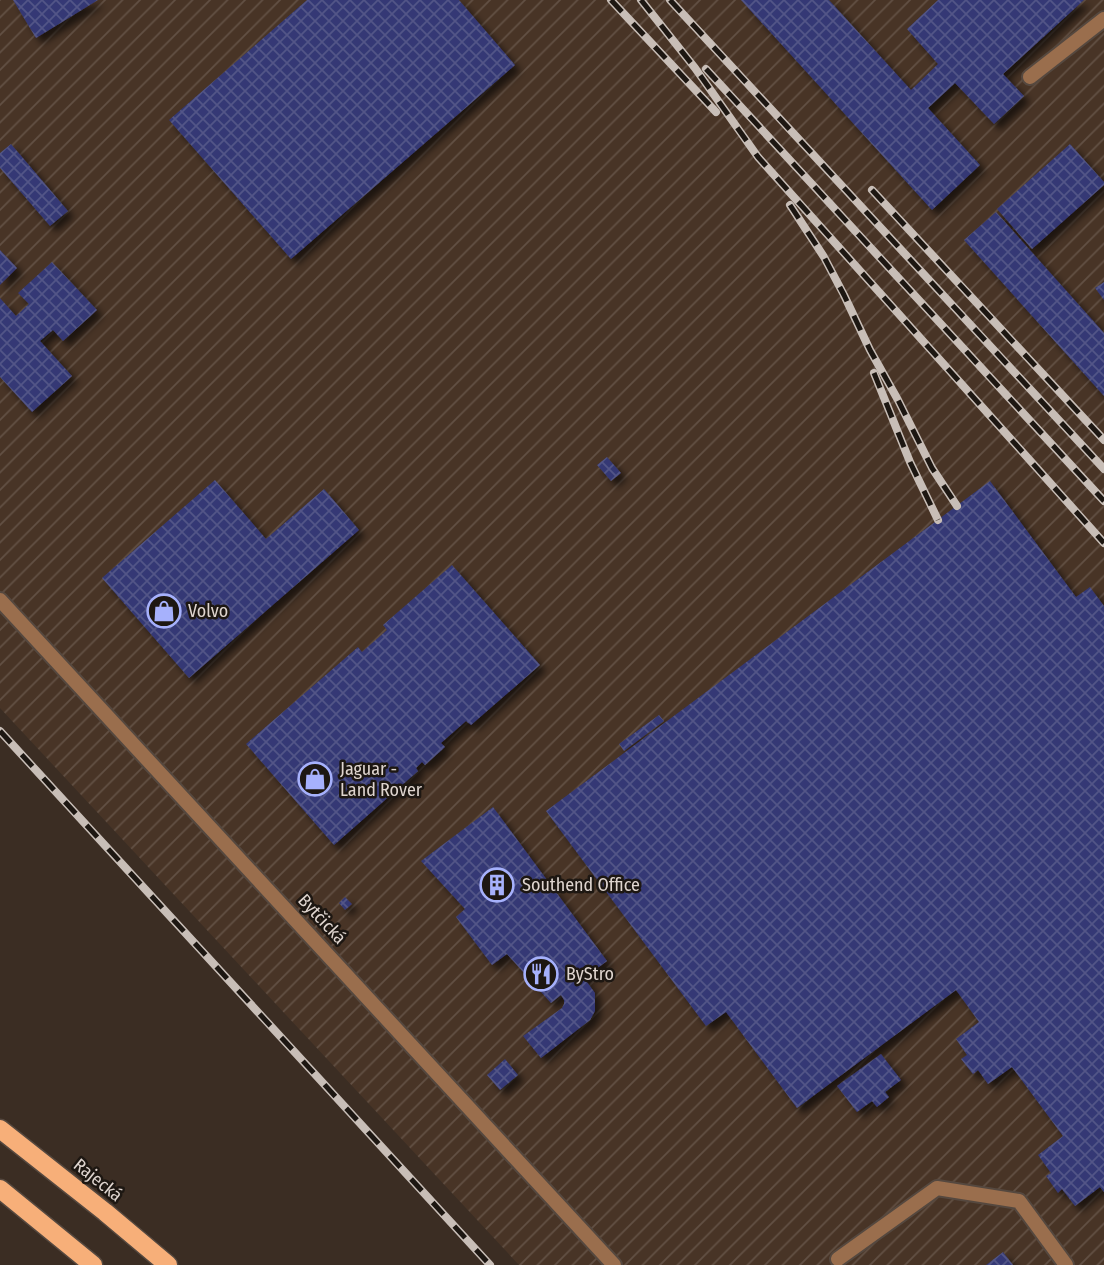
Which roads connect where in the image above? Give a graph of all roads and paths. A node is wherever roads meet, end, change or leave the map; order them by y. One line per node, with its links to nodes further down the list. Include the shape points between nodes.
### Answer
1 (1104, 19): 2 (street)
2 (1030, 77)
3 (0, 600): 9 (street, Bytčická)
4 (0, 1129): 8 (main road, Rajecká)
5 (0, 1189): 7 (main road)
6 (838, 1259): 10 (street, via 937,1188 1019,1201)
7 (93, 1265)
8 (168, 1265)
9 (614, 1265)
10 (1066, 1265)

